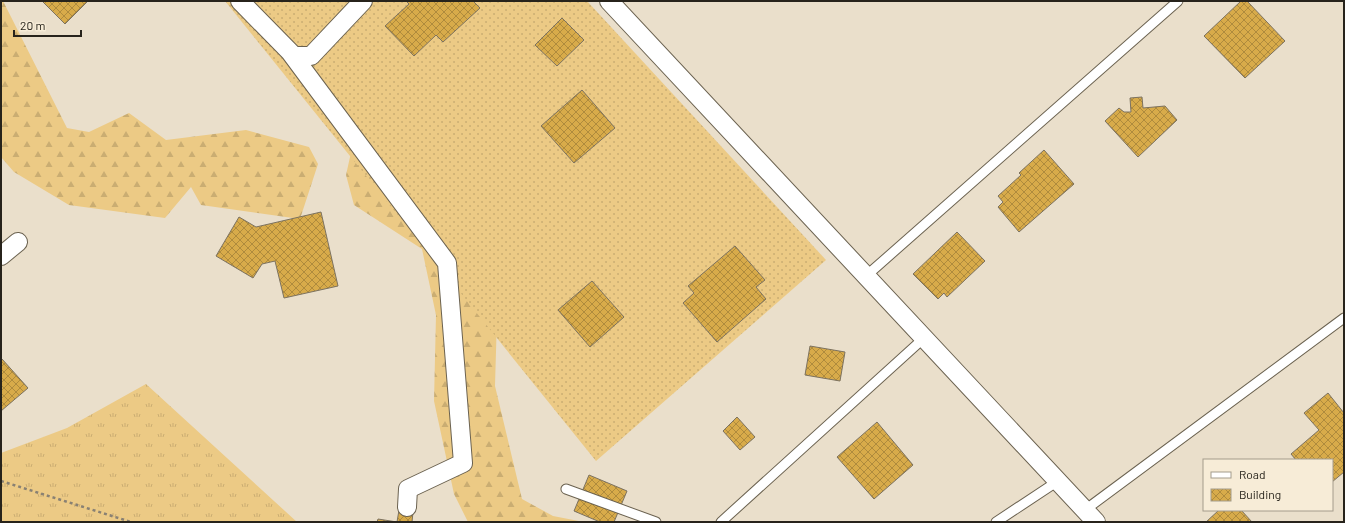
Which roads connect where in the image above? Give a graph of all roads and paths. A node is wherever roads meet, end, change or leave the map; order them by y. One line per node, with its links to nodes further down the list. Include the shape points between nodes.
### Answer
1 (240, 1): 5 (street)
2 (363, 1): 5 (street, via 311,56 294,56)
3 (609, 1): 8 (street)
4 (1178, 1): 8 (lane)
5 (290, 52): 14 (street, via 447,263 463,463 408,489)
6 (18, 242): 7 (street)
7 (1, 256)
8 (866, 276): 10 (street)
9 (1344, 318): 15 (lane)
10 (924, 338): 12 (street); 18 (lane)
11 (1, 481): 16 (path)
12 (1058, 481): 15 (street); 19 (lane)
13 (566, 489): 17 (lane)
14 (407, 507)
15 (1090, 516)
16 (131, 522)
17 (656, 522)
18 (721, 522)
19 (996, 522)

